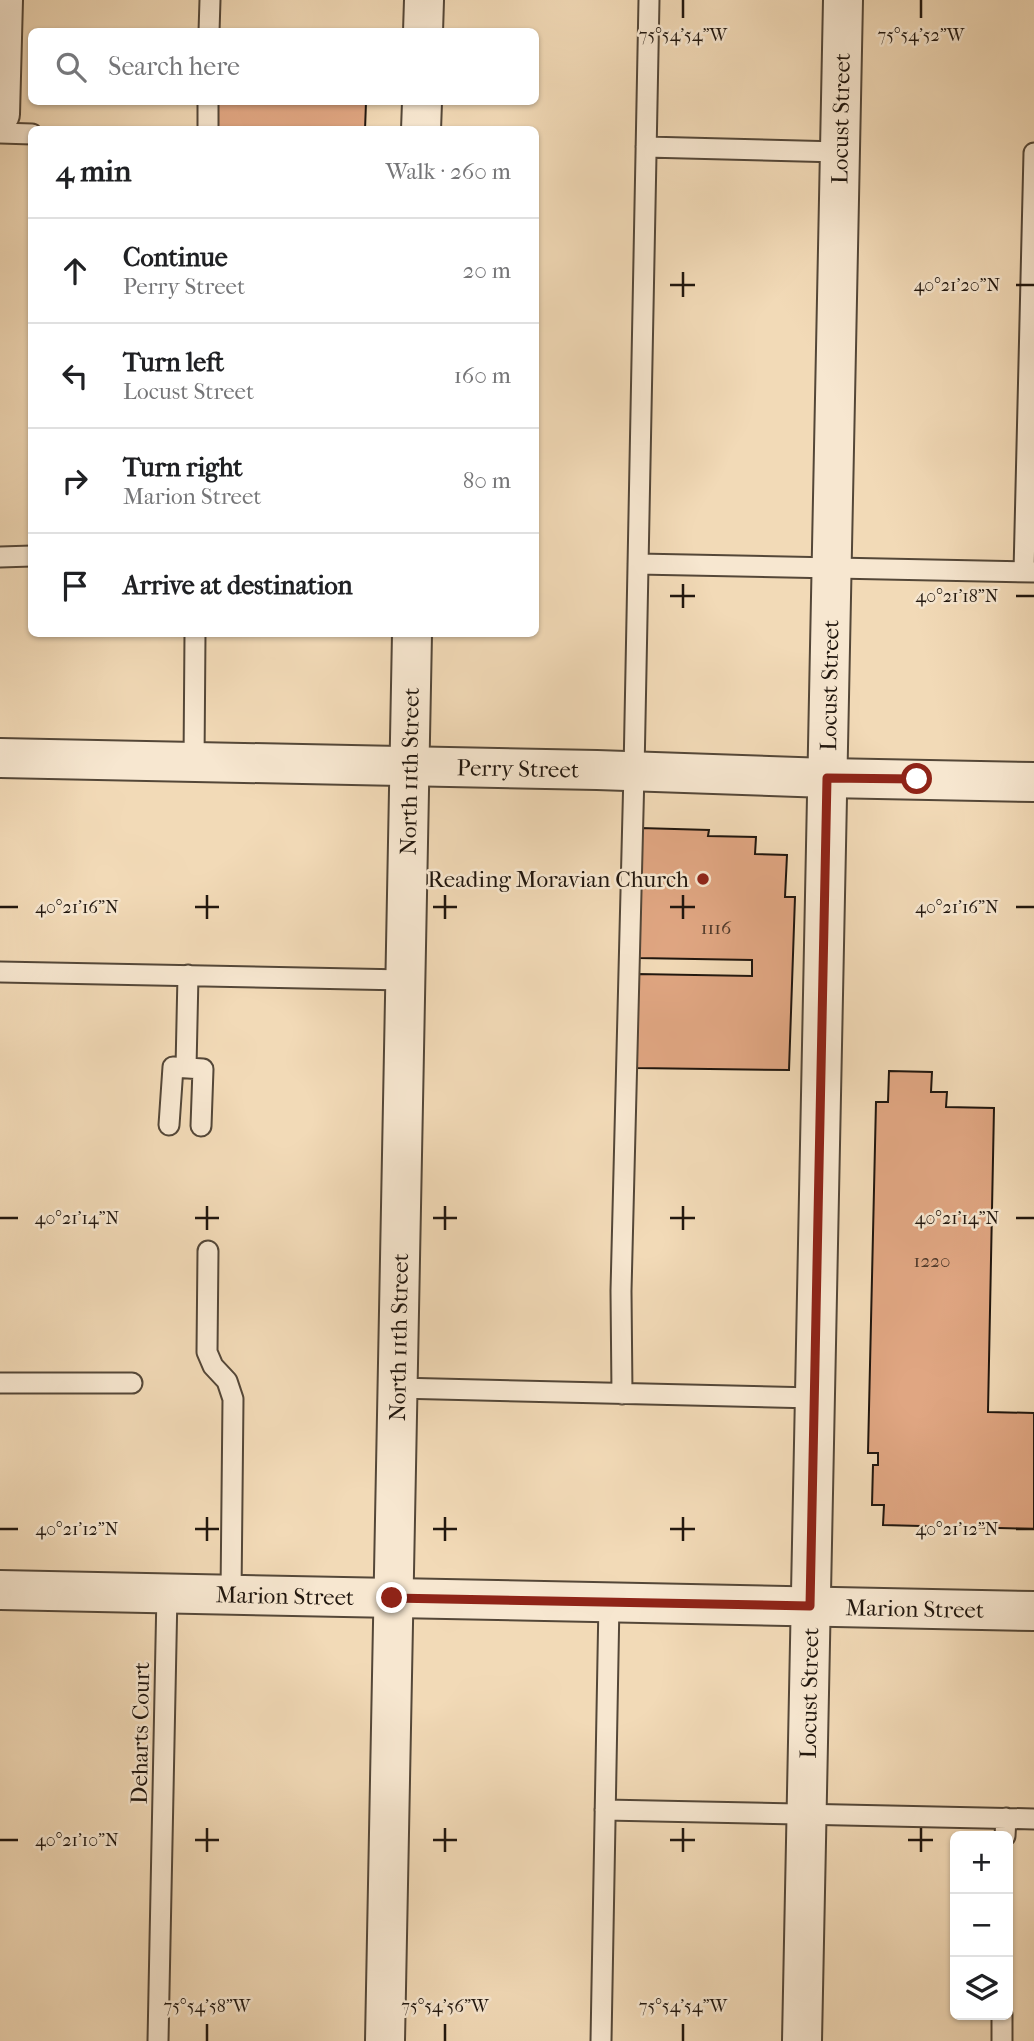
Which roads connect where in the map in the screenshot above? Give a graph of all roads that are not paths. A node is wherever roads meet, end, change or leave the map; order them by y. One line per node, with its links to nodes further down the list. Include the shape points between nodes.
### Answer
1 (3, 0): 10 (street)
2 (210, 0): 6 (lane)
3 (424, 0): 7 (street)
4 (649, 0): 15 (lane)
5 (843, 0): 16 (street, Locust Street)
6 (209, 28)
7 (423, 28)
8 (208, 105): 11 (lane)
9 (422, 105): 12 (street)
10 (0, 114)
11 (208, 126)
12 (421, 126)
13 (0, 133): 14 (lane)
14 (28, 134)
15 (646, 147): 16 (lane); 20 (lane)
16 (839, 152): 21 (street, Locust Street)
17 (1034, 153): 22 (lane)
18 (28, 556): 19 (lane)
19 (0, 557)
20 (638, 564): 21 (lane); 28 (lane)
21 (830, 568): 22 (lane); 29 (street, Locust Street)
22 (1029, 572)
23 (195, 637): 26 (lane)
24 (412, 637): 27 (street, North 11th Street)
25 (0, 758): 26 (street, Perry Street)
26 (194, 762): 27 (street, Perry Street)
27 (410, 766): 28 (street, Perry Street); 33 (street, North 11th Street)
28 (634, 772): 29 (street, Perry Street); 41 (lane)
29 (827, 778): 30 (street, Perry Street); 42 (street, Locust Street)
30 (1034, 782)
31 (0, 972): 32 (lane)
32 (188, 975): 33 (lane); 34 (lane)
33 (405, 980): 40 (street, North 11th Street)
34 (186, 1068): 35 (lane, via 173,1067); 36 (lane, via 203,1069)
35 (169, 1125)
36 (201, 1126)
37 (208, 1251): 45 (lane, via 207,1352 233,1399)
38 (0, 1382): 39 (lane)
39 (132, 1383)
40 (397, 1388): 41 (lane); 46 (street, North 11th Street)
41 (622, 1394): 42 (lane)
42 (815, 1398): 48 (street, Locust Street)
43 (0, 1590): 44 (street, Marion Street)
44 (167, 1593): 45 (street, Marion Street); 55 (lane, Deharts Court)
45 (231, 1595): 46 (street, Marion Street)
46 (392, 1598): 47 (street, Marion Street); 56 (street, North 11th Street)
47 (609, 1602): 48 (street, Marion Street); 50 (lane)
48 (810, 1606): 49 (street, Marion Street); 51 (street, Locust Street)
49 (1034, 1611)
50 (605, 1810): 51 (lane); 57 (lane)
51 (806, 1814): 53 (lane); 58 (street, Locust Street)
52 (1034, 1819): 53 (lane)
53 (1005, 1827)
54 (1002, 2020): 59 (lane)
55 (158, 2041)
56 (385, 2041)
57 (601, 2041)
58 (802, 2041)
59 (1002, 2041)

